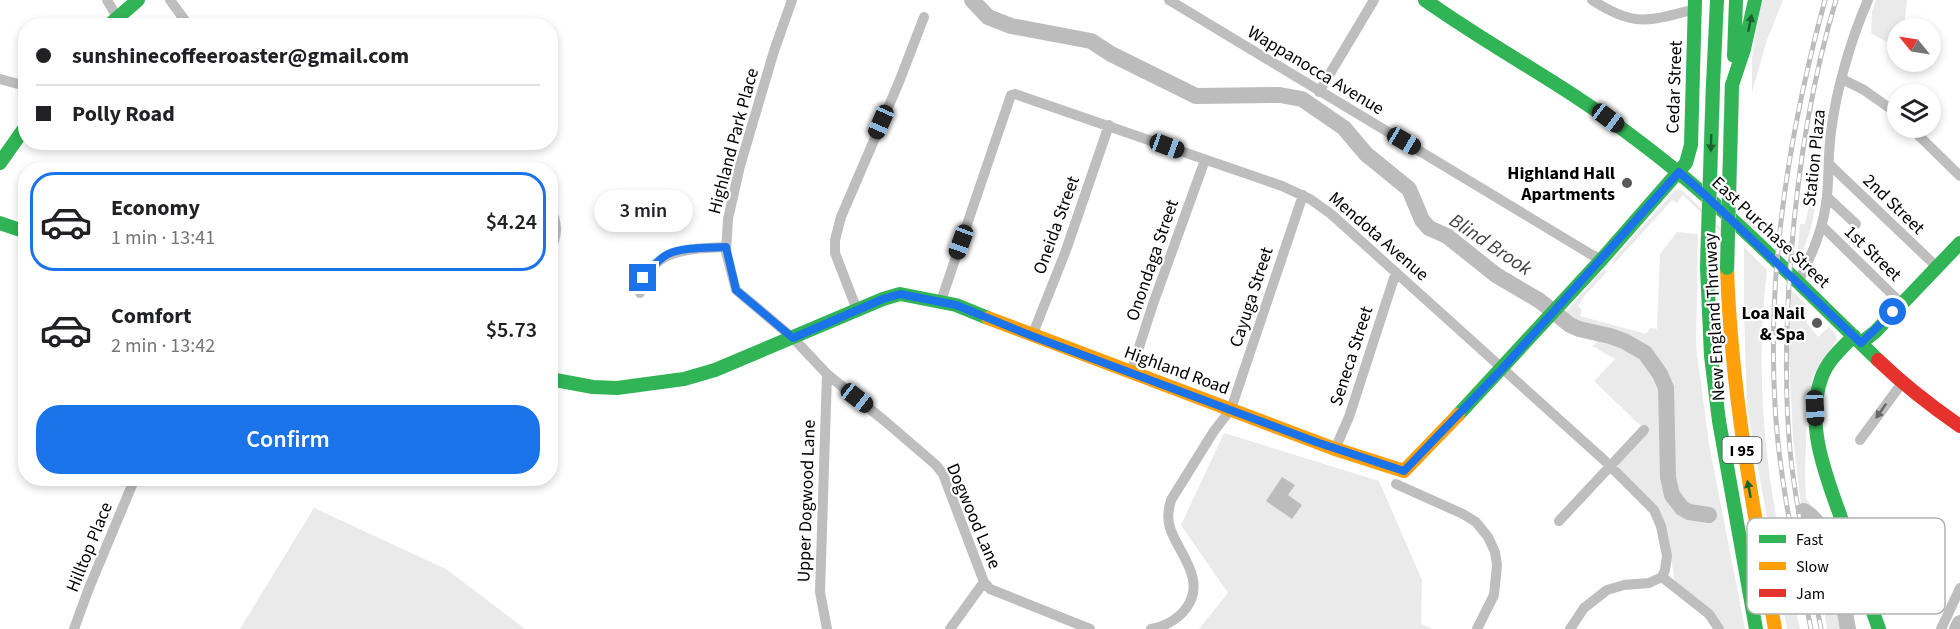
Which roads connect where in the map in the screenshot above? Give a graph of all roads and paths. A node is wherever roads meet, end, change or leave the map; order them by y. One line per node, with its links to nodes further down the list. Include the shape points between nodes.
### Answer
1 (107, 0): 15 (street)
2 (138, 0): 16 (main road)
3 (170, 0): 17 (street)
4 (792, 0): 39 (street, Highland Park Place, via 740,166)
5 (1169, 0): 22 (street, Wappanocca Avenue)
6 (1374, 0): 22 (street)
7 (1425, 0): 30 (main road, East Purchase Street, via 1590,105)
8 (1592, 0): 13 (street, via 1636,20)
9 (1717, 0): 69 (main road, New England Thruway / I 95, one-way to 69, bridge, via 1707,268 1711,356)
10 (1736, 0): 21 (main road, New England Thruway / I 95)
11 (1755, 0): 21 (main road, one-way to 11)
12 (1868, 0): 19 (street, Station Plaza)
13 (1695, 5): 30 (main road, Cedar Street, via 1691,145)
14 (924, 17): 47 (street, via 835,240 835,253)
15 (111, 18)
16 (116, 18)
17 (183, 18)
18 (0, 79): 20 (street)
19 (1842, 79): 23 (street); 29 (street, Station Plaza, via 1831,131)
20 (18, 84)
21 (1732, 85): 64 (main road, New England Thruway / I 95, one-way to 21, bridge, via 1730,351 1726,268)
22 (1319, 92): 40 (street, Wappanocca Avenue)
23 (1887, 106)
24 (1109, 125): 27 (street, Mendota Avenue); 45 (street, Mendota Avenue, via 1019,93 1011,95); 48 (street, Oneida Street)
25 (18, 137): 28 (main road)
26 (1921, 138): 31 (street)
27 (1205, 160): 32 (street, Mendota Avenue); 52 (street, Onondaga Street)
28 (0, 163)
29 (1829, 164): 33 (street, Station Plaza); 41 (street, 2nd Street)
30 (1679, 172): 40 (main road, Highland Road); 43 (main road, East Purchase Street)
31 (1960, 176)
32 (1303, 195): 42 (street, Mendota Avenue, via 1331,214); 56 (street, Cayuga Street)
33 (1827, 197): 35 (street); 36 (street, Station Plaza)
34 (0, 223): 37 (main road)
35 (1856, 224)
36 (1822, 226): 43 (street, Station Plaza); 46 (street, 1st Street)
37 (18, 229)
38 (1960, 244): 41 (main road)
39 (726, 247): 44 (street, via 668,254 643,278); 49 (street, Highland Park Place, via 736,290)
40 (1602, 259): 51 (main road, Highland Road)
41 (1937, 267): 46 (main road)
42 (1396, 272): 51 (street, Mendota Avenue); 60 (street, Seneca Street, via 1349,417)
43 (1798, 283): 50 (main road, East Purchase Street)
44 (640, 292)
45 (940, 302): 47 (main road, Highland Road, via 900,294); 48 (main road, Highland Road)
46 (1902, 304): 50 (main road)
47 (857, 310): 49 (main road, Highland Road)
48 (1032, 336): 52 (main road, Highland Road)
49 (793, 338): 53 (street, Dogwood Lane); 54 (main road, Highland Road, via 684,380 617,388)
50 (1858, 339): 55 (main road, East Purchase Street); 65 (main road, via 1836,353 1822,374 1815,396 1820,454)
51 (1502, 369): 60 (main road, Highland Road, via 1404,471); 61 (street, Mendota Avenue)
52 (1131, 372): 56 (main road, Highland Road)
53 (827, 374): 68 (street, Dogwood Lane, via 943,474); 75 (street, Upper Dogwood Lane, via 820,592)
54 (558, 381)
55 (1902, 383): 57 (main road, East Purchase Street); 59 (street, one-way to 59)
56 (1231, 410): 60 (main road, Highland Road); 78 (street, via 1170,500 1170,527 1193,577 1191,601 1173,621)
57 (1960, 426)
58 (1644, 430): 61 (street)
59 (1860, 440)
60 (1335, 448)
61 (1609, 465): 66 (street); 67 (street, Mendota Avenue, via 1659,517 1667,556)
62 (1396, 483): 79 (street, via 1463,514 1488,537 1497,565 1494,596)
63 (132, 486): 74 (street, Hilltop Place)
64 (1755, 518)
65 (1840, 518)
66 (1559, 521)
67 (1662, 577): 80 (street, via 1607,590 1584,608); 81 (street, via 1709,614)
68 (984, 582): 76 (street); 77 (street, Dogwood Lane, via 997,593)
69 (1747, 583)
70 (1960, 588): 85 (street)
71 (1752, 614): 82 (main road, New England Thruway / I 95, one-way to 82, bridge)
72 (1772, 614): 83 (main road, New England Thruway / I 95, one-way to 72, bridge)
73 (1873, 614): 84 (main road)
74 (74, 629)
75 (827, 629)
76 (950, 629)
77 (1090, 629)
78 (1151, 629)
79 (1477, 629)
80 (1570, 629)
81 (1719, 629)
82 (1755, 629)
83 (1775, 629)
84 (1879, 629)
85 (1941, 629)

